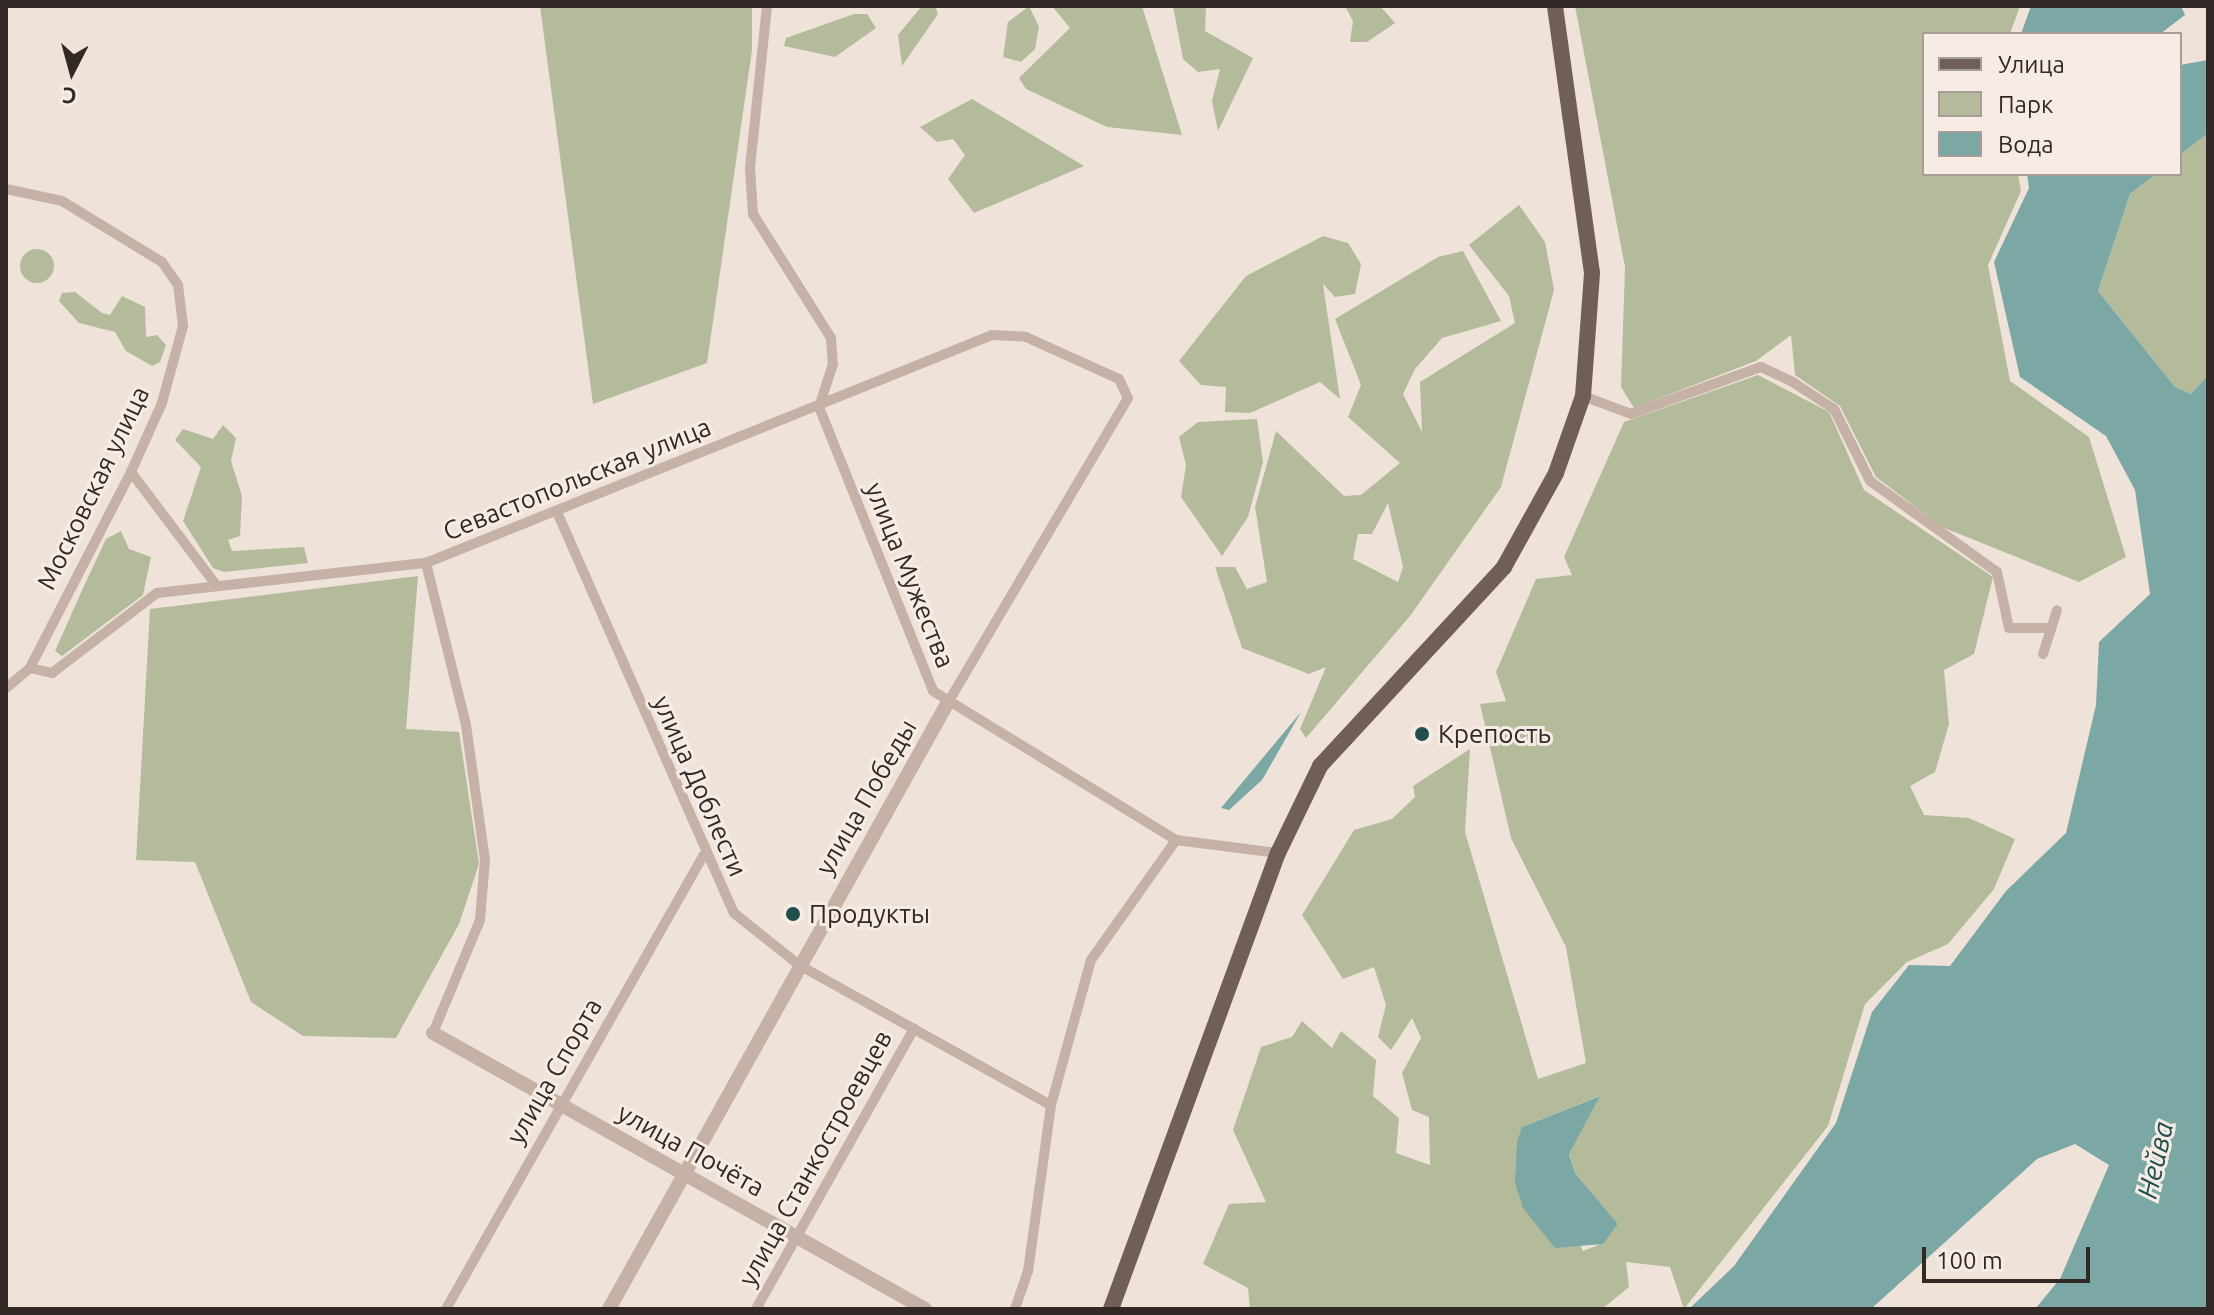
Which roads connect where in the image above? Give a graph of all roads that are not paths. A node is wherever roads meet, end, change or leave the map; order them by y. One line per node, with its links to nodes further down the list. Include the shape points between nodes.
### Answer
1 (767, 6): 6 (street, via 750,168 753,214 831,338 833,364)
2 (1555, 6): 4 (main road, via 1580,142 1592,273)
3 (6, 189): 7 (street, Московская улица, via 62,201 162,262 178,285 183,326 162,403)
4 (1583, 396): 12 (street, via 1631,414 1761,367 1782,377 1834,409 1870,481 1997,572 2009,628); 18 (main road, via 1556,473 1504,567 1320,766)
5 (1128, 398): 6 (street, Севастопольская улица, via 1119,379 1011,334 992,335); 16 (street, улица Победы)
6 (819, 407): 8 (street, Севастопольская улица); 16 (street, улица Мужества, via 933,691)
7 (131, 472): 10 (street); 14 (street, Московская улица)
8 (557, 512): 9 (street, Севастопольская улица); 19 (street, улица Доблести)
9 (426, 563): 10 (street, Севастопольская улица); 22 (street, via 466,725 485,860 480,920)
10 (217, 586): 14 (street, Севастопольская улица, via 157,593 52,673)
11 (2057, 610): 12 (street)
12 (2051, 628): 13 (street)
13 (2043, 654)
14 (30, 668): 15 (street)
15 (6, 688)
16 (947, 704): 17 (street, улица Мужества); 20 (street, улица Победы)
17 (1176, 840): 18 (street, улица Мужества); 24 (street, via 1091,960)
18 (1278, 853): 32 (main road)
19 (703, 856): 20 (street, улица Доблести, via 734,913); 23 (street, улица Спорта)
20 (799, 965): 21 (street, улица Доблести); 25 (street, улица Победы)
21 (914, 1029): 24 (street, улица Доблести); 26 (street, улица Станкостроевцев)
22 (433, 1033): 23 (street, улица Почёта)
23 (559, 1104): 25 (street, улица Почёта); 27 (street, улица Спорта)
24 (1051, 1105): 31 (street, via 1028,1271)
25 (684, 1173): 26 (street, улица Почёта); 28 (street, улица Победы)
26 (794, 1235): 29 (street, улица Станкостроевцев); 30 (street, улица Почёта)
27 (446, 1309)
28 (609, 1309)
29 (756, 1309)
30 (925, 1309)
31 (1015, 1309)
32 (1111, 1309)

